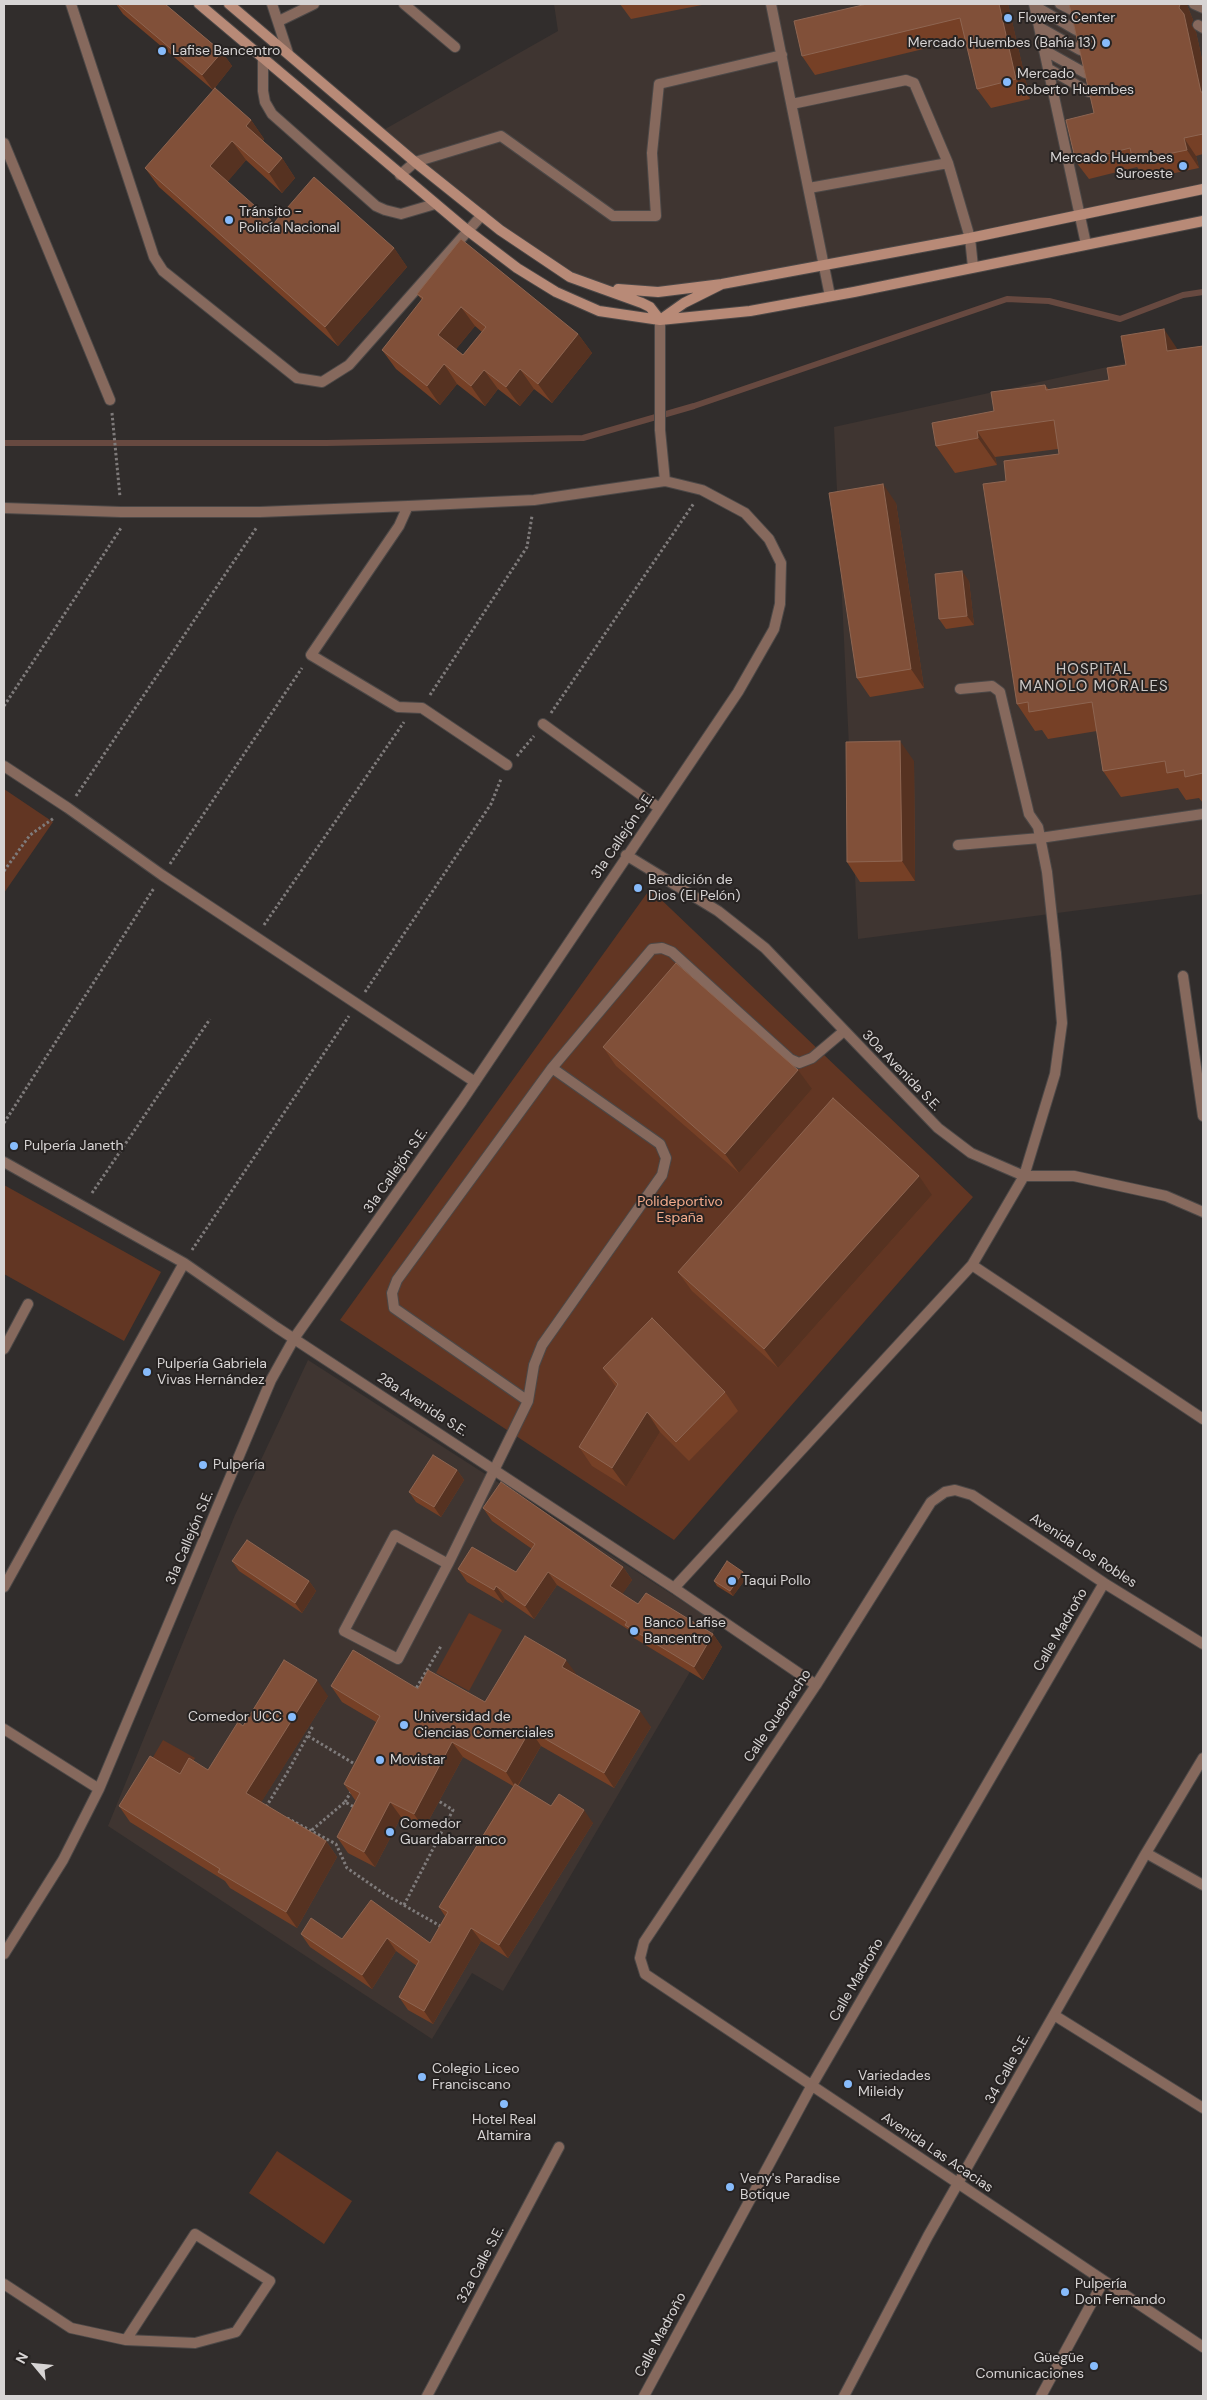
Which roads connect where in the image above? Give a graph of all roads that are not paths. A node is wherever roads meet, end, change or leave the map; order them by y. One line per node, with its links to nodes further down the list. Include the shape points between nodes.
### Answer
1 (71, 4): 36 (street, via 154,257 163,271 297,378 322,382 349,365)
2 (199, 4): 21 (main road)
3 (229, 4): 19 (main road)
4 (272, 4): 13 (street)
5 (314, 4): 13 (street)
6 (404, 4): 16 (street)
7 (771, 4): 20 (street)
8 (1060, 4): 12 (street)
9 (1194, 4): 11 (street)
10 (1034, 5): 14 (street); 15 (street)
11 (1203, 8)
12 (1072, 10)
13 (279, 21): 19 (street)
14 (1039, 27): 17 (street); 18 (street)
15 (1076, 30)
16 (455, 47)
17 (1044, 50): 22 (street); 23 (street)
18 (1080, 50)
19 (288, 54): 27 (main road)
20 (782, 55): 25 (street); 27 (street, via 659,84 652,154 656,216 613,216 501,136)
21 (263, 57): 29 (main road); 32 (street, via 263,91 272,114 376,206 401,214)
22 (1048, 69): 24 (street); 34 (street)
23 (1085, 73)
24 (1089, 92)
25 (792, 104): 28 (street, via 906,80 914,83); 30 (street)
26 (4, 143): 45 (street)
27 (415, 162): 29 (street); 33 (main road)
28 (948, 163): 30 (street); 37 (street)
29 (400, 175): 32 (main road)
30 (809, 188): 39 (street)
31 (1203, 189): 34 (main road)
32 (436, 204): 36 (main road)
33 (482, 215): 36 (street); 42 (main road, via 570,277)
34 (1080, 215): 37 (main road); 38 (street)
35 (1203, 221): 38 (main road)
36 (467, 230): 44 (main road, via 517,268 556,292 599,311)
37 (970, 238): 39 (main road); 40 (street)
38 (1086, 244): 40 (main road)
39 (825, 265): 41 (main road); 43 (street)
40 (973, 267): 43 (main road)
41 (722, 284): 42 (main road, via 658,292); 44 (main road, via 684,303)
42 (604, 289): 44 (main road, via 642,302)
43 (830, 296): 44 (main road, via 750,311)
44 (660, 320): 46 (street, via 660,430)
45 (110, 400)
46 (665, 481): 47 (street, via 534,500); 53 (street, 31a Callejón S.E., via 702,490 745,513 769,539 781,563 780,604 774,628 738,692)
47 (408, 506): 48 (street, via 260,512); 51 (street, via 399,526 311,655 398,708 422,708)
48 (4, 508)
49 (960, 689): 55 (street, via 992,686 1000,692 1029,814 1038,827)
50 (543, 724): 53 (street)
51 (507, 765)
52 (4, 766): 61 (street, via 255,938)
53 (659, 808): 57 (street, 31a Callejón S.E.)
54 (1203, 814): 55 (street)
55 (1040, 838): 56 (street); 64 (street, via 1047,872 1062,1023 1056,1066)
56 (958, 845)
57 (626, 855): 59 (street, 30a Avenida S.E., via 718,911 765,948); 61 (street, 31a Callejón S.E.)
58 (1183, 976): 62 (street)
59 (844, 1031): 60 (street, via 812,1058 799,1063 790,1059 672,952 652,949); 64 (street, 30a Avenida S.E., via 938,1128 970,1153)
60 (552, 1068): 71 (street, via 660,1144 666,1158 662,1175 542,1345 534,1365); 71 (street, via 397,1280 392,1293 394,1308)
61 (475, 1082): 69 (street, 31a Callejón S.E.)
62 (1203, 1116)
63 (4, 1162): 66 (street, 28a Avenida S.E.)
64 (1024, 1176): 65 (street, 30a Avenida S.E., via 1074,1176 1100,1181 1166,1196); 67 (street)
65 (1203, 1212)
66 (184, 1262): 69 (street, 28a Avenida S.E.); 77 (street)
67 (972, 1265): 72 (street); 78 (street)
68 (28, 1304): 70 (street)
69 (294, 1337): 73 (street, 28a Avenida S.E.); 83 (street, 31a Callejón S.E., via 271,1380)
70 (4, 1350)
71 (528, 1401): 73 (street)
72 (1203, 1419)
73 (494, 1469): 75 (street); 78 (street, 28a Avenida S.E.)
74 (944, 1492): 76 (street, Avenida Los Robles, via 955,1490 972,1495); 80 (street, Calle Quebracho, via 931,1502)
75 (448, 1564): 75 (street, via 398,1659 344,1631 395,1535)
76 (1104, 1583): 79 (street, Avenida Los Robles); 89 (street, Calle Madroño)
77 (4, 1587)
78 (674, 1588): 80 (street, 28a Avenida S.E.)
79 (1203, 1644)
80 (816, 1685): 87 (street, Calle Quebracho, via 644,1942)
81 (4, 1729): 83 (street)
82 (1203, 1758): 84 (street, 34 Calle S.E.)
83 (99, 1789): 86 (street, 31a Callejón S.E., via 63,1860)
84 (1146, 1853): 85 (street); 88 (street, 34 Calle S.E.)
85 (1203, 1885)
86 (5, 1948)
87 (640, 1958): 89 (street, Avenida Las Acacias, via 645,1974)
88 (1054, 2015): 90 (street); 92 (street, 34 Calle S.E.)
89 (812, 2085): 92 (street, Avenida Las Acacias); 98 (street, Calle Madroño)
90 (1203, 2108)
91 (559, 2147): 97 (street, 32a Calle S.E.)
92 (958, 2184): 93 (street, Avenida Las Acacias); 99 (street, 34 Calle S.E.)
93 (1104, 2282): 96 (street, Avenida Las Acacias); 100 (street)
94 (4, 2284): 95 (street, via 71,2328)
95 (126, 2340): 95 (street, via 195,2234 270,2281 236,2332 195,2343)
96 (1203, 2347)
97 (427, 2396)
98 (644, 2396)
99 (844, 2396)
100 (1041, 2396)

